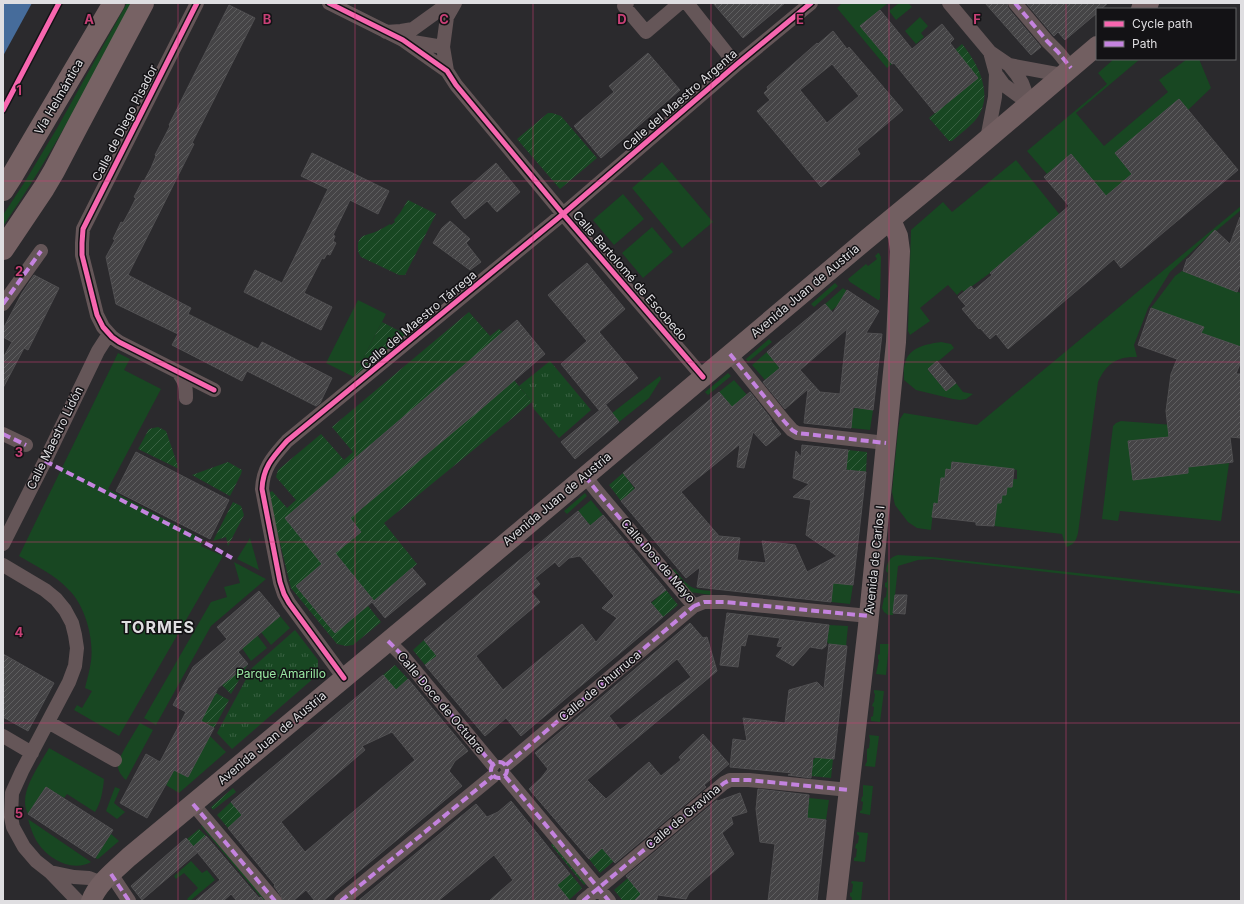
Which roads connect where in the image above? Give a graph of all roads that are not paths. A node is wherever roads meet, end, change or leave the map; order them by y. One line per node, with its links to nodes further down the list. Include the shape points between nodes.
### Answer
1 (114, 3): 27 (highway, Vía Helmántica)
2 (143, 3): 26 (highway)
3 (156, 3): 26 (highway, via 78,146)
4 (197, 3): 33 (street, Calle de Diego Pisador, via 83,229 82,255 97,315)
5 (329, 3): 14 (street, Calle Bartolomé de Escobedo)
6 (449, 3): 14 (street, via 413,29)
7 (455, 3): 17 (street, Calle Bartolomé de Escobedo, via 447,17)
8 (627, 3): 9 (street, via 624,6 646,32)
9 (680, 3)
10 (687, 3): 19 (street)
11 (811, 3): 19 (street, Calle del Maestro Argenta)
12 (949, 3): 18 (street)
13 (1015, 3): 22 (street, via 1058,52)
14 (385, 32): 15 (street, Calle Bartolomé de Escobedo)
15 (403, 40): 17 (street); 21 (street, Calle Bartolomé de Escobedo)
16 (1096, 47): 22 (main road, Avenida Juan de Austria)
17 (443, 48): 21 (street, Calle Bartolomé de Escobedo)
18 (990, 52): 20 (street); 23 (street)
19 (736, 65): 28 (street, Calle del Maestro Argenta)
20 (1009, 65): 22 (street); 24 (street, via 1022,83)
21 (447, 71): 28 (street, Calle Bartolomé de Escobedo)
22 (1067, 71): 24 (main road, Avenida Juan de Austria)
23 (996, 74): 24 (street, via 1004,85); 25 (street, via 995,97)
24 (1030, 104): 25 (main road, Avenida Juan de Austria)
25 (987, 139): 29 (main road, Avenida Juan de Austria)
26 (54, 171): 30 (highway)
27 (3, 190)
28 (563, 214): 36 (street, Calle Bartolomé de Escobedo); 48 (street, Calle del Maestro Tárrega, via 286,441 265,469 262,489 284,594)
29 (891, 220): 34 (main road, Avenida Juan de Austria); 40 (main road, Avenida de Carlos I, via 898,236 900,251 896,342)
30 (3, 249)
31 (41, 251): 32 (street)
32 (3, 304)
33 (109, 334): 35 (street, via 119,342); 43 (street, Calle Maestro Lidón, via 98,351)
34 (730, 354): 36 (main road, Avenida Juan de Austria); 40 (street, via 784,421 797,433)
35 (178, 372): 37 (street); 38 (street, via 184,380)
36 (703, 377): 42 (main road, Avenida Juan de Austria)
37 (214, 390)
38 (186, 398)
39 (3, 434): 41 (street)
40 (886, 443): 46 (main road, Avenida de Carlos I)
41 (26, 445)
42 (585, 476): 45 (street, Calle Dos de Mayo); 47 (main road, Avenida Juan de Austria)
43 (3, 544)
44 (3, 565): 49 (street, via 45,590 65,610 72,623 77,648 75,666)
45 (694, 606): 46 (street, Calle Dos de Mayo, via 704,602 724,602); 53 (street, Calle de Churruca)
46 (869, 616): 54 (main road, Avenida de Carlos I)
47 (388, 641): 48 (main road, Avenida Juan de Austria); 53 (street, Calle Doce de Octubre)
48 (344, 678): 55 (main road, Avenida Juan de Austria)
49 (48, 722): 51 (street); 52 (street)
50 (3, 736): 51 (street)
51 (32, 753): 56 (street, via 12,793 11,817 13,827 24,847 36,862)
52 (115, 760)
53 (499, 771): 58 (street, Calle Doce de Octubre); 63 (street, Calle de Churruca)
54 (849, 790): 58 (street, Calle de Gravina, via 730,780); 66 (main road, Avenida de Carlos I)
55 (193, 804): 57 (main road, Avenida Juan de Austria); 62 (street)
56 (50, 872): 57 (street); 59 (street)
57 (106, 879): 60 (main road, Avenida Juan de Austria, via 94,892); 61 (street)
58 (598, 888): 64 (street, Calle de Gravina); 65 (street, Calle Doce de Octubre)
59 (78, 901)
60 (91, 901)
61 (129, 901)
62 (275, 901)
63 (341, 901)
64 (583, 901)
65 (609, 901)
66 (836, 901)

